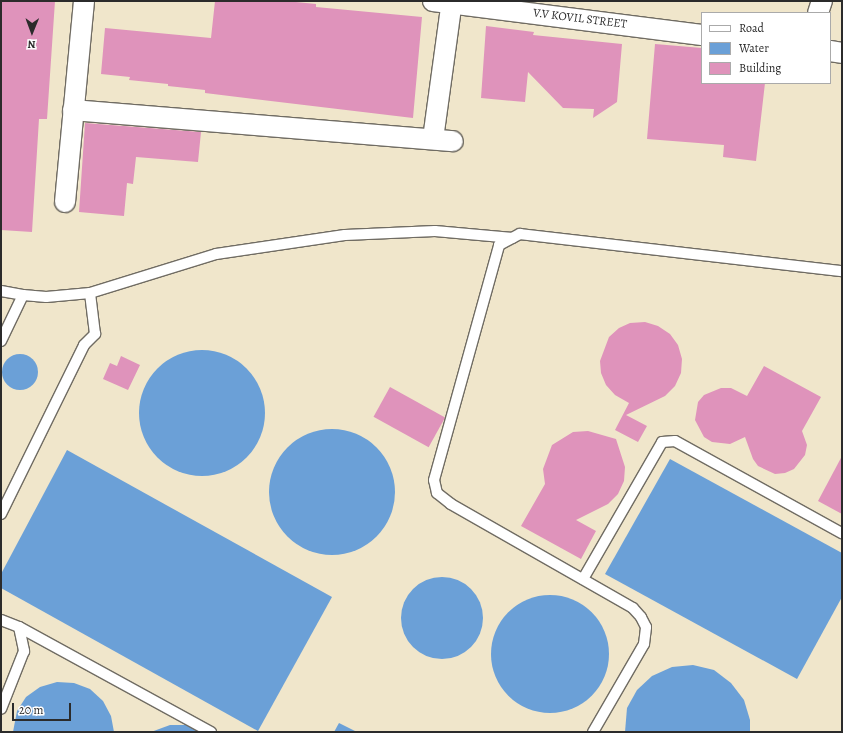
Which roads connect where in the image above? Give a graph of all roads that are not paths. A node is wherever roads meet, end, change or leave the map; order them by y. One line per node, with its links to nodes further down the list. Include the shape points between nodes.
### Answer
1 (84, 1): 8 (street)
2 (822, 1): 4 (street)
3 (445, 2): 5 (street, V.V KOVIL STREET); 9 (street)
4 (818, 12)
5 (701, 35)
6 (831, 51): 7 (street)
7 (842, 53)
8 (73, 110): 9 (street); 11 (street)
9 (433, 139): 10 (street)
10 (453, 141)
11 (65, 202)
12 (513, 238): 13 (lane, via 520,234); 15 (lane, via 435,231 345,235 216,254); 20 (lane, via 499,245 434,480 437,493 451,504)
13 (842, 271)
14 (1, 291): 16 (lane)
15 (90, 293): 16 (lane, via 46,297); 18 (lane, via 96,334 84,345)
16 (23, 295): 17 (lane)
17 (1, 341)
18 (1, 514)
19 (842, 532): 20 (lane, via 675,441 662,442)
20 (583, 579): 25 (lane, via 633,608 646,627 644,644)
21 (1, 620): 22 (lane)
22 (20, 627): 23 (lane, via 24,651); 24 (lane)
23 (1, 709)
24 (211, 732)
25 (593, 732)

